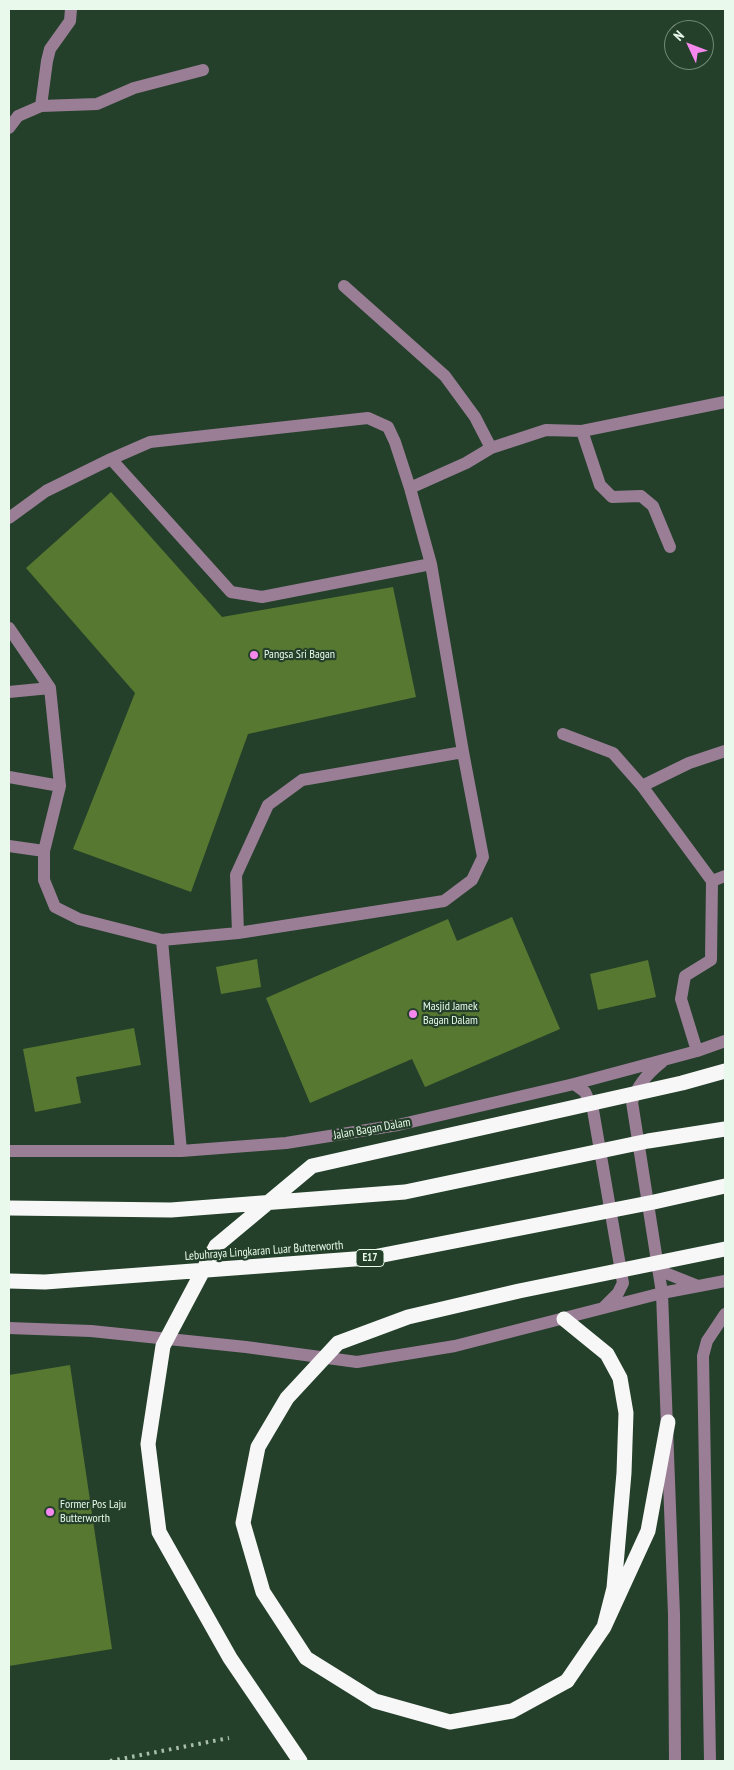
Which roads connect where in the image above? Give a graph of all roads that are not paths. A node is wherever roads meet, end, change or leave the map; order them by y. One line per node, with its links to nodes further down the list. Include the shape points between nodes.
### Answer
1 (71, 9): 3 (street, via 70,20 50,48)
2 (203, 70): 3 (street, via 134,88 97,104)
3 (41, 106): 4 (street, via 18,116)
4 (9, 128)
5 (344, 286): 8 (street, via 445,376 475,416)
6 (725, 402): 7 (street)
7 (582, 431): 8 (street, via 546,430); 12 (street, via 600,485 612,497 641,496 653,506)
8 (491, 448): 10 (street)
9 (111, 459): 10 (street, via 150,442 368,418 388,427); 11 (street, via 46,491); 13 (street, via 231,592 262,597)
10 (410, 488): 13 (street)
11 (9, 518)
12 (670, 547)
13 (431, 564): 19 (street)
14 (9, 628): 15 (street)
15 (50, 688): 16 (street); 21 (street)
16 (9, 692)
17 (563, 734): 22 (street, via 613,753)
18 (725, 751): 22 (street, via 688,763)
19 (463, 752): 27 (street, via 302,780 268,805 236,874); 27 (street, via 483,857 472,880 444,901)
20 (9, 777): 21 (street)
21 (60, 786): 24 (street)
22 (642, 786): 26 (street)
23 (9, 846): 24 (street)
24 (44, 851): 28 (street, via 44,880 55,907 79,919)
25 (725, 876): 26 (street)
26 (712, 882): 30 (street, via 711,960 685,976 681,999)
27 (238, 933): 28 (street)
28 (162, 940): 36 (street)
29 (725, 1041): 30 (street, Jalan Bagan Dalam)
30 (697, 1051): 31 (street, Jalan Bagan Dalam)
31 (666, 1059): 33 (street, Jalan Bagan Dalam); 40 (street, via 644,1079 632,1102)
32 (725, 1072): 51 (highway, bridge, via 312,1166 216,1246 163,1346 148,1444 160,1532 230,1658)
33 (574, 1084): 36 (street, Jalan Bagan Dalam, via 388,1127 286,1144); 45 (street, via 585,1092 593,1110 623,1283 618,1293)
34 (725, 1129): 38 (highway, bridge, via 648,1141 405,1192 171,1210)
35 (9, 1151): 36 (street, Jalan Bagan Dalam)
36 (182, 1151)
37 (725, 1186): 42 (highway, Lebuhraya Lingkaran Luar Butterworth / E17, bridge, via 368,1258 45,1282)
38 (9, 1208)
39 (725, 1249): 50 (highway, bridge, via 417,1315 338,1343 287,1398 258,1447 243,1523 262,1592 306,1658 375,1702 450,1722 512,1711 567,1680)
40 (658, 1270): 43 (street); 44 (street)
41 (725, 1280): 43 (street)
42 (9, 1281)
43 (698, 1286): 44 (street)
44 (662, 1293): 45 (street); 49 (street)
45 (603, 1307): 47 (street)
46 (725, 1314): 53 (street, via 707,1341 703,1356)
47 (564, 1319): 48 (street, via 455,1346 356,1362 91,1331); 50 (highway, via 607,1354 620,1378 626,1413 614,1588)
48 (9, 1328)
49 (668, 1422): 50 (highway, via 648,1531); 52 (street)
50 (604, 1627)
51 (300, 1761)
52 (675, 1761)
53 (710, 1761)

